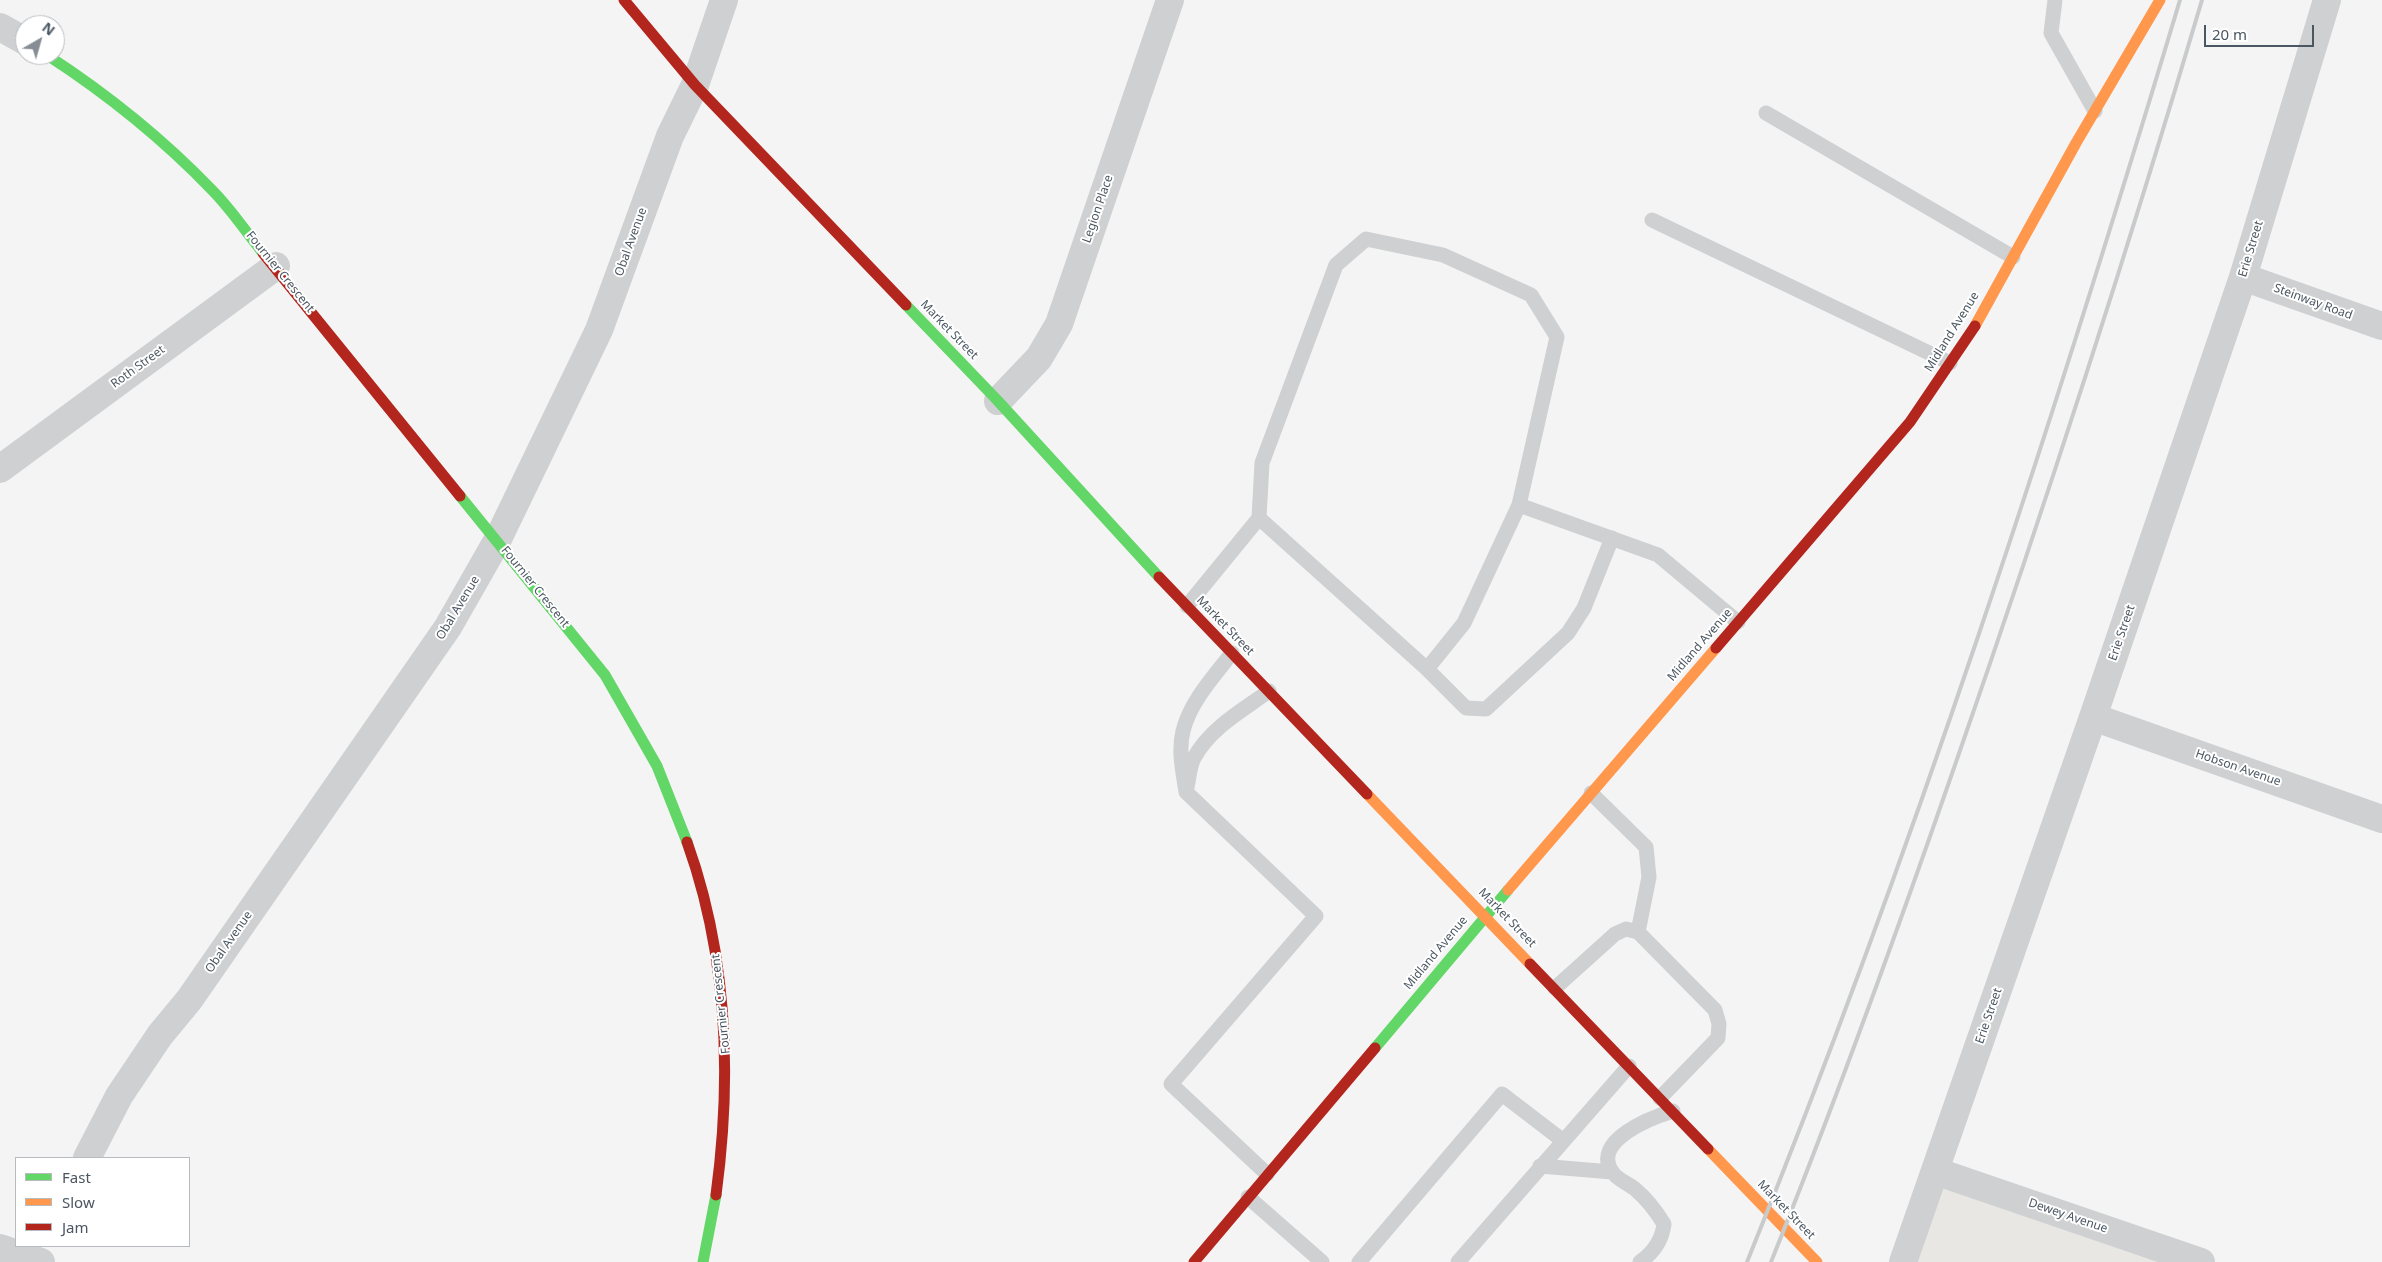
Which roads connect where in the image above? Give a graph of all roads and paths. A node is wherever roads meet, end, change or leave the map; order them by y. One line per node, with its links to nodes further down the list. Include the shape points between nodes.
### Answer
1 (624, 0): 10 (street, Market Street)
2 (724, 0): 10 (street, Obal Avenue)
3 (1170, 0): 19 (street, Legion Place, via 1059,324 1039,358)
4 (2055, 0): 11 (lane, via 2051,33)
5 (2160, 0): 11 (street, Midland Avenue)
6 (2328, 0): 16 (street, Erie Street)
7 (0, 27): 8 (street)
8 (15, 35)
9 (64, 65): 15 (street, Fournier Crescent, via 85,78 163,141 214,192)
10 (695, 85): 19 (street, Market Street); 24 (street, Obal Avenue, via 670,136 599,330)
11 (2095, 111): 14 (street, Midland Avenue)
12 (1766, 113): 14 (lane)
13 (1652, 220): 18 (lane)
14 (2013, 257): 18 (street, Midland Avenue, via 1972,331)
15 (276, 266): 20 (street, Roth Street); 24 (street, Fournier Crescent)
16 (2243, 277): 17 (street, Steinway Road); 30 (street, Erie Street)
17 (2382, 326)
18 (1950, 363): 26 (street, Midland Avenue, via 1910,422)
19 (998, 401): 25 (street, Market Street)
20 (0, 469)
21 (1519, 505): 22 (lane, via 1557,337 1531,295 1443,255 1366,239 1336,265 1262,463); 23 (lane); 28 (lane, via 1464,623)
22 (1259, 518): 25 (lane); 28 (lane)
23 (1612, 538): 26 (lane, via 1658,554); 28 (lane, via 1584,608 1568,633 1486,709 1466,708)
24 (497, 541): 41 (street, Obal Avenue, via 448,627 119,1096); 51 (street, Fournier Crescent, via 605,675 633,721 671,797 700,880 719,966 727,1054 726,1130 716,1205)
25 (1186, 606): 27 (street, Market Street)
26 (1738, 622): 32 (street, Midland Avenue)
27 (1232, 653): 29 (street, Market Street); 31 (lane, via 1196,701 1183,730 1181,757)
28 (1427, 670)
29 (1269, 691): 31 (lane, via 1225,722 1204,742 1193,759); 34 (street, Market Street)
30 (2093, 717): 33 (street, Hobson Avenue); 43 (street, Erie Street)
31 (1186, 792): 45 (lane, via 1316,916 1170,1084)
32 (1591, 792): 34 (street, Midland Avenue); 35 (lane, via 1646,847 1649,877)
33 (2382, 819)
34 (1486, 916): 36 (street, Market Street); 45 (street, Midland Avenue)
35 (1638, 932): 36 (lane, via 1626,929 1616,934); 38 (lane, via 1715,1010 1719,1024 1718,1038)
36 (1555, 988): 37 (street, Market Street)
37 (1629, 1066): 38 (street, Market Street); 40 (lane)
38 (1660, 1098): 39 (street, Market Street)
39 (1673, 1110): 44 (lane, via 1633,1126 1619,1138 1611,1148); 57 (street, Market Street)
40 (1562, 1140): 42 (lane); 54 (lane, via 1502,1094)
41 (88, 1157)
42 (1540, 1166): 44 (lane); 55 (lane)
43 (1934, 1171): 58 (street, Erie Street); 59 (street, Dewey Avenue)
44 (1612, 1172): 56 (lane, via 1650,1204 1664,1224 1655,1248)
45 (1267, 1174): 46 (street, Midland Avenue)
46 (1248, 1197): 52 (street, Midland Avenue); 53 (lane)
47 (54, 1247): 50 (street)
48 (0, 1248): 49 (street)
49 (41, 1262)
50 (48, 1262)
51 (703, 1262)
52 (1194, 1262)
53 (1322, 1262)
54 (1359, 1262)
55 (1458, 1262)
56 (1640, 1262)
57 (1817, 1262)
58 (1903, 1262)
59 (2200, 1262)

